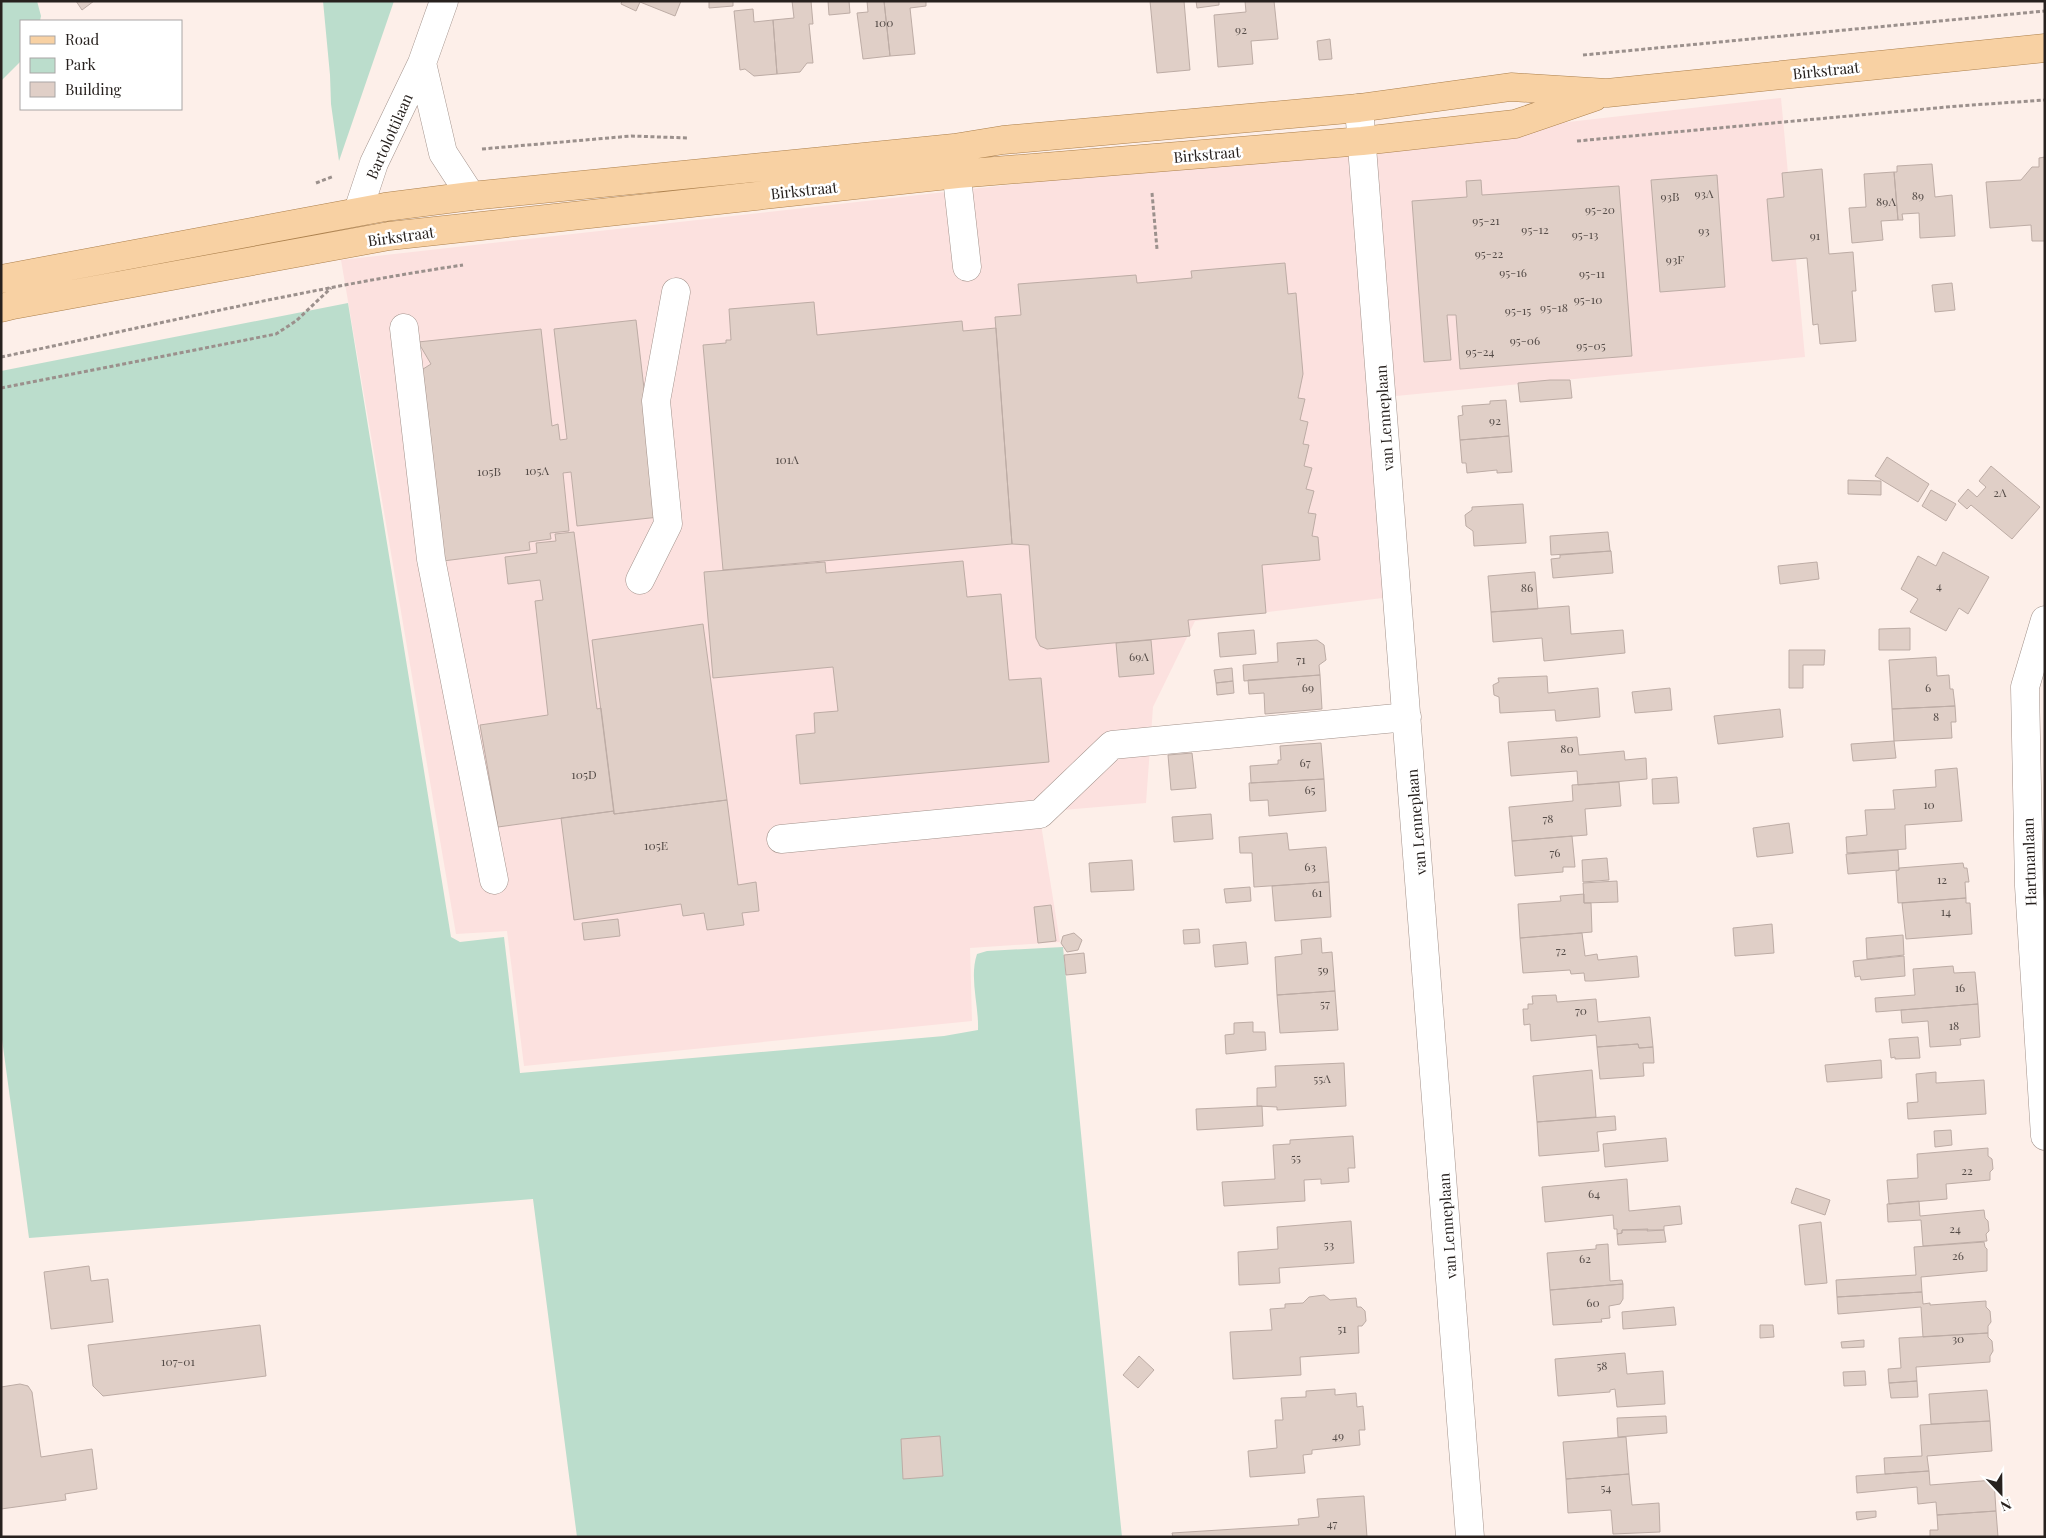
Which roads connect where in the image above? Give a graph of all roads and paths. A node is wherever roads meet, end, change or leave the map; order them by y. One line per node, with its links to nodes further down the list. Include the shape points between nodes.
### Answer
1 (444, 1): 3 (street, Bartolottilaan)
2 (2045, 48): 4 (main road, Birkstraat)
3 (422, 62): 9 (street, Bartolottilaan, via 443,153); 10 (street, Bartolottilaan, via 374,163)
4 (1607, 92): 5 (main road, Birkstraat, via 1511,87); 6 (main road, Birkstraat, via 1515,124)
5 (1359, 108): 6 (street, van Lenneplaan); 7 (main road, Birkstraat, via 1003,140)
6 (1362, 141): 7 (main road, Birkstraat); 23 (street, van Lenneplaan)
7 (955, 161): 9 (main road, Birkstraat); 12 (street); 17 (main road, Birkstraat, via 389,236)
8 (1151, 184): 11 (path)
9 (471, 196): 10 (main road, Birkstraat)
10 (358, 211): 14 (main road, Birkstraat)
11 (1157, 250)
12 (967, 267)
13 (396, 275): 15 (path)
14 (1, 279)
15 (332, 288): 19 (path); 20 (path, via 296,321 276,334)
16 (676, 292): 21 (street, via 656,401 668,524)
17 (1, 308)
18 (404, 328): 25 (street, via 431,559)
19 (1, 357)
20 (1, 388)
21 (640, 580)
22 (2045, 620): 26 (street, Hartmanlaan, via 2025,687 2029,886)
23 (1407, 716): 24 (street, via 1112,744 1040,814); 27 (street, van Lenneplaan)
24 (782, 839)
25 (494, 880)
26 (2045, 1136)
27 (1470, 1537)

